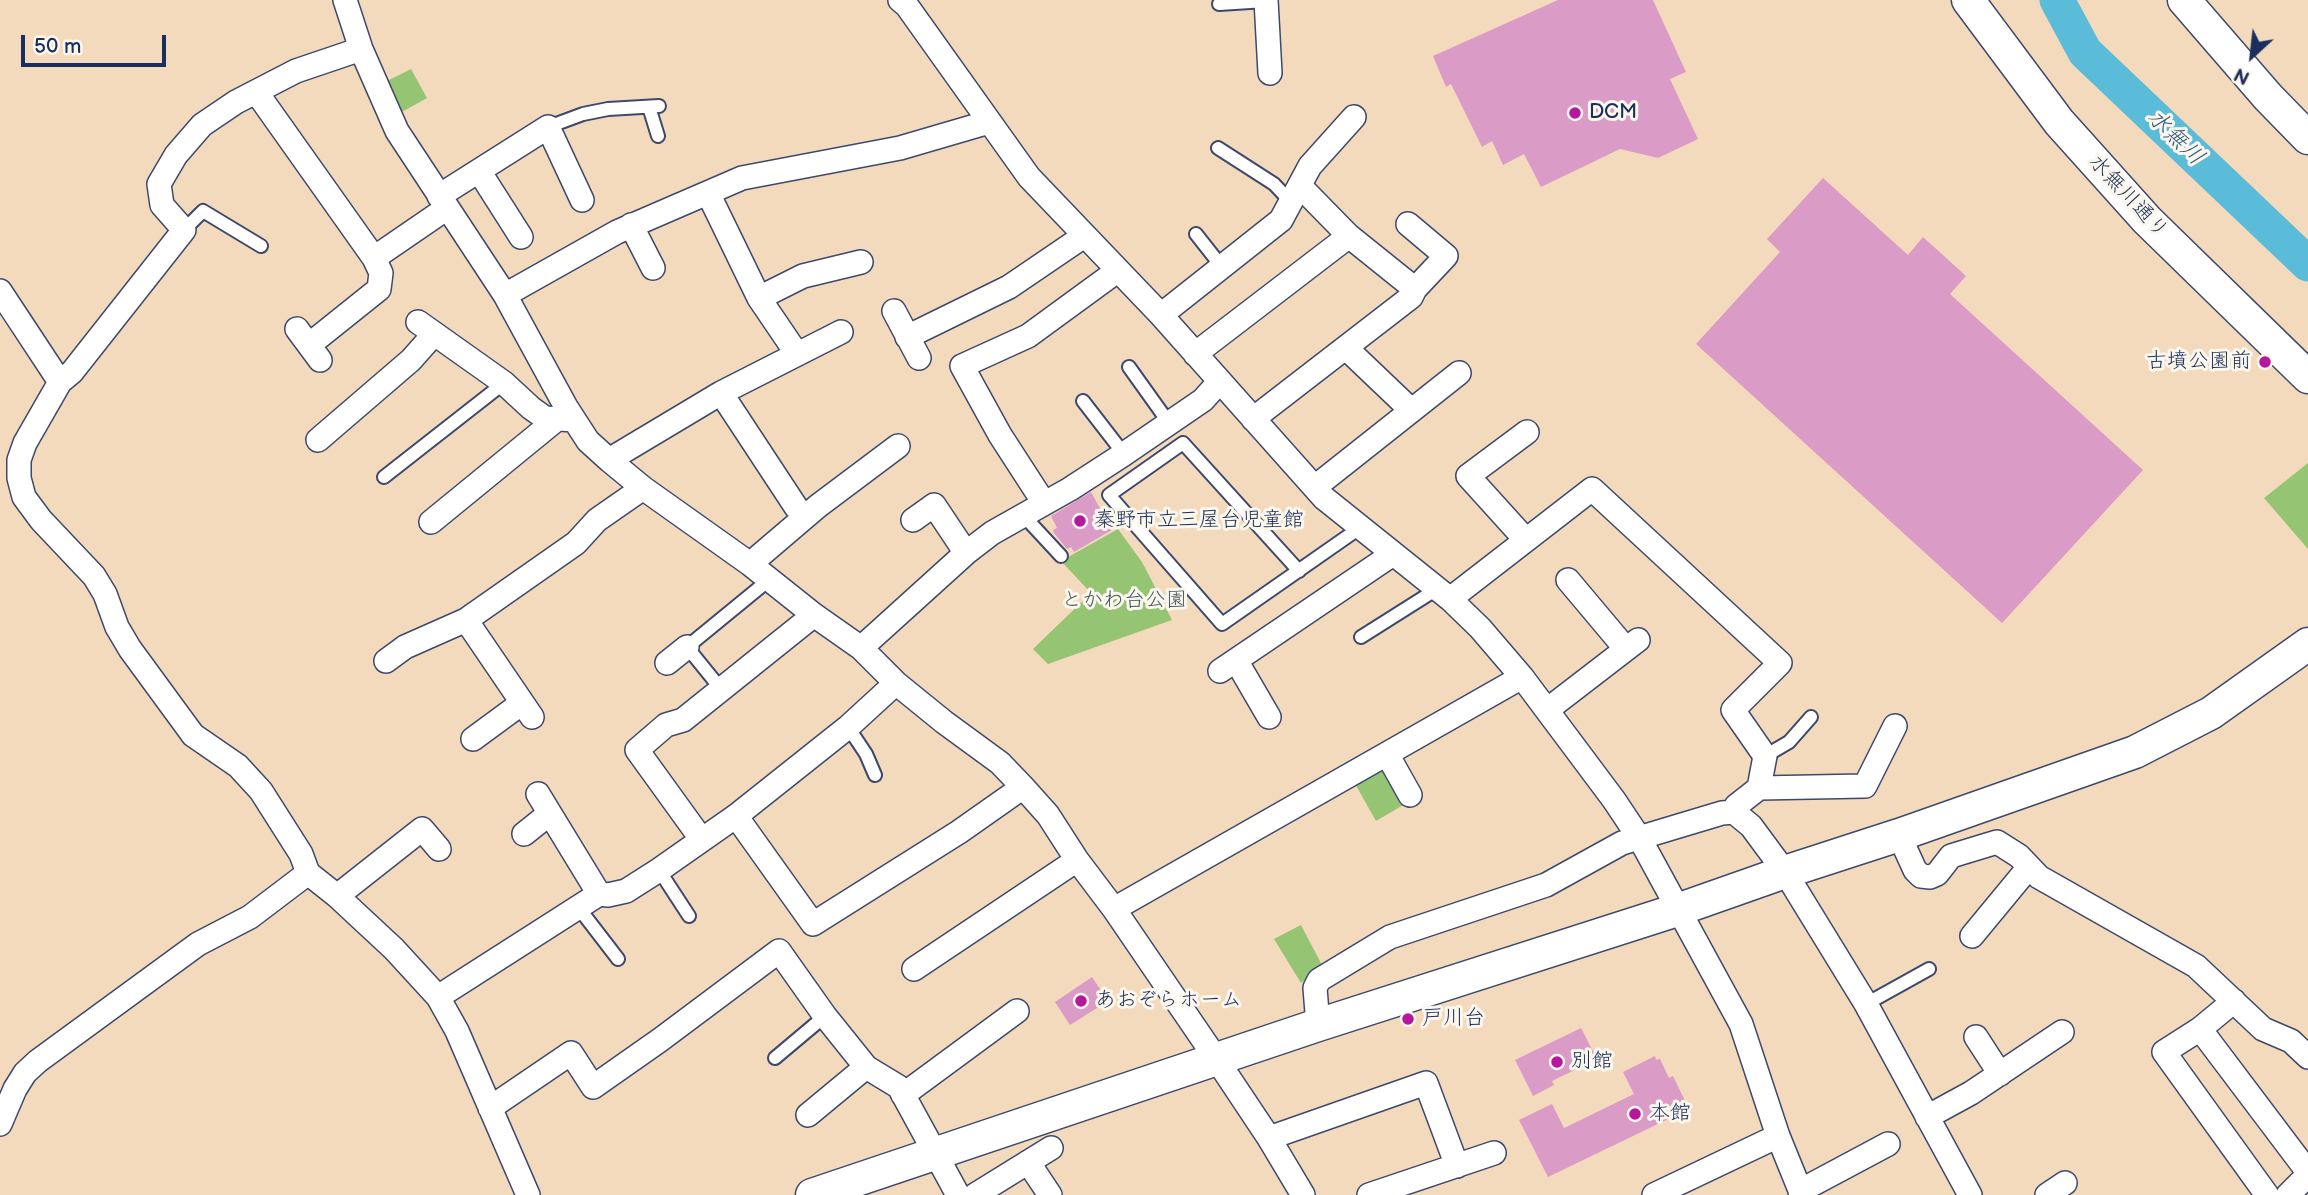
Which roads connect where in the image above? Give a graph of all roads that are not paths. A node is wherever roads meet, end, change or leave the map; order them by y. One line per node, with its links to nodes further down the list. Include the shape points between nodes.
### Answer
1 (345, 0): 7 (street)
2 (900, 0): 11 (street)
3 (1266, 0): 6 (lane); 8 (street)
4 (1968, 0): 49 (street, 水無川通り, via 2059,122 2138,211)
5 (2184, 0): 14 (street)
6 (1219, 4)
7 (361, 49): 9 (street, via 296,71); 20 (street, via 397,131)
8 (1270, 73)
9 (257, 93): 23 (street, via 202,125 159,184 162,205); 29 (street)
10 (1354, 117): 18 (street, via 1310,166)
11 (989, 122): 17 (street, via 900,148 742,178); 25 (street, via 1029,177)
12 (548, 127): 13 (lane, via 608,109 654,107); 16 (street); 19 (street)
13 (658, 136)
14 (2308, 138)
15 (1218, 148): 18 (lane)
16 (479, 171): 20 (street); 27 (street)
17 (708, 193): 21 (street); 37 (street)
18 (1295, 194): 26 (street); 31 (street, via 1281,220)
19 (582, 200)
20 (443, 202): 29 (street); 36 (street)
21 (631, 225): 32 (street); 36 (street)
22 (1408, 225): 34 (street, via 1454,262)
23 (184, 230): 28 (lane, via 202,211); 51 (street)
24 (1196, 234): 31 (lane)
25 (1084, 236): 33 (street); 41 (street, via 1009,287)
26 (1349, 236): 34 (street); 45 (street)
27 (521, 237)
28 (261, 246)
29 (374, 258): 42 (street, via 382,273 379,289)
30 (861, 262): 37 (street, via 803,275)
31 (1222, 267): 39 (street)
32 (653, 268)
33 (1117, 271): 39 (street); 67 (street, via 1028,336 962,366)
34 (1415, 289): 43 (street, via 1411,298)
35 (0, 291): 51 (street)
36 (505, 295): 57 (street)
37 (760, 299): 44 (street)
38 (894, 311): 41 (street)
39 (1161, 315): 45 (street)
40 (841, 332): 44 (street)
41 (908, 337): 46 (street)
42 (309, 345)
43 (1346, 348): 55 (street); 56 (street)
44 (797, 354): 53 (street)
45 (1195, 354): 50 (street)
46 (919, 358)
47 (1129, 367): 58 (lane)
48 (1459, 373): 55 (street)
49 (2308, 377)
50 (1220, 381): 56 (street); 58 (street, via 1203,400)
51 (60, 382): 118 (street, via 19,460 24,497 94,576 130,649 193,735 238,766 261,791)
52 (504, 383): 57 (street, via 545,418); 60 (street, via 426,328 411,360); 64 (lane)
53 (721, 393): 63 (street); 68 (street)
54 (1083, 401): 62 (lane)
55 (1411, 410): 65 (street)
56 (1253, 419): 65 (street)
57 (566, 420): 63 (street); 71 (street, via 487,489)
58 (1169, 423): 62 (street)
59 (1527, 432): 73 (street, via 1468,475)
60 (318, 440)
61 (898, 446): 77 (street)
62 (1124, 454): 67 (street)
63 (609, 460): 66 (street)
64 (384, 477)
65 (1315, 487): 72 (street)
66 (643, 488): 77 (street); 83 (street, via 597,520 576,543)
67 (1044, 503): 69 (street)
68 (796, 507)
69 (1023, 515): 74 (street); 76 (lane)
70 (913, 520): 74 (street, via 934,505)
71 (430, 522)
72 (1360, 527): 75 (street); 78 (lane, via 1307,565 1222,624 1109,495 1183,443)
73 (1525, 539): 81 (street); 100 (street, via 1592,489 1780,663 1733,710)
74 (966, 553): 87 (street)
75 (1393, 554): 81 (street); 94 (street, via 1306,625 1228,667)
76 (1061, 556)
77 (750, 564): 79 (street)
78 (1299, 570)
79 (770, 579): 82 (street); 86 (lane)
80 (1581, 587): 93 (street, via 1632,645)
81 (1443, 594): 84 (lane); 90 (street)
82 (814, 615): 87 (street); 92 (street)
83 (466, 620): 88 (street, via 405,647); 98 (street, via 527,710)
84 (1361, 638)
85 (2308, 644): 110 (street, via 2211,713 2135,752)
86 (687, 647): 89 (street); 92 (lane)
87 (860, 648): 91 (street)
88 (386, 661)
89 (667, 663)
90 (1522, 677): 93 (street); 99 (street)
91 (896, 683): 97 (street); 102 (street, via 1000,763)
92 (722, 689): 112 (street, via 637,750)
93 (1547, 710): 111 (street)
94 (1270, 717)
95 (1811, 718): 100 (lane, via 1789,742)
96 (1895, 726): 103 (street, via 1865,786)
97 (848, 727): 101 (lane); 108 (street)
98 (473, 739)
99 (1387, 754): 105 (street); 122 (street)
100 (1765, 756): 103 (street)
101 (875, 775)
102 (1023, 787): 108 (street, via 813,924); 114 (street)
103 (1759, 788): 106 (street)
104 (538, 794): 107 (street)
105 (1410, 795)
106 (1734, 812): 111 (street); 117 (street, via 1751,826)
107 (549, 814): 109 (street); 119 (street)
108 (736, 816): 112 (street)
109 (524, 834)
110 (1899, 835): 115 (street, via 1921,876 1937,874 1951,856 1997,842); 117 (street)
111 (1640, 839): 123 (street); 134 (street, via 1622,843 1546,885 1390,937 1353,958 1319,980 1315,988)
112 (702, 840): 116 (street)
113 (439, 849): 120 (street, via 422,829)
114 (1077, 860): 122 (street); 127 (street)
115 (2029, 867): 125 (street); 130 (street, via 2039,877 2196,966)
116 (659, 870): 119 (street, via 626,891); 124 (lane)
117 (1785, 872): 123 (street); 131 (street)
118 (308, 873): 120 (street); 147 (street, via 250,917 198,944 38,1061 15,1089)
119 (599, 894): 121 (street)
120 (337, 896): 129 (street)
121 (578, 907): 126 (lane); 129 (street)
122 (1114, 909): 140 (street)
123 (1677, 910): 134 (street); 148 (street, via 1741,1024)
124 (689, 916)
125 (1972, 936)
126 (618, 959)
127 (914, 969)
128 (1929, 969): 131 (lane)
129 (438, 998): 144 (street)
130 (2234, 1001): 135 (street); 138 (street, via 2263,1029 2291,1041)
131 (1866, 1004): 146 (street)
132 (1017, 1011): 143 (street)
133 (825, 1016): 139 (lane); 141 (street); 144 (street, via 779,951 593,1087 566,1044)
134 (1318, 1025): 140 (street)
135 (2200, 1029): 156 (street); 167 (street, via 2164,1052)
136 (2062, 1032): 142 (street)
137 (1976, 1037): 142 (street)
138 (2308, 1057)
139 (775, 1058)
140 (1217, 1060): 149 (street); 152 (street)
141 (866, 1067): 143 (street, via 899,1087); 145 (street)
142 (2000, 1074): 146 (street)
143 (903, 1095): 152 (street)
144 (489, 1108): 159 (street)
145 (808, 1115)
146 (1927, 1117): 166 (street)
147 (0, 1124)
148 (1778, 1136): 157 (street); 158 (street)
149 (1269, 1138): 155 (street, via 1426,1083); 164 (street)
150 (1888, 1144): 158 (street)
151 (1051, 1148): 154 (street)
152 (936, 1153): 160 (street); 161 (street)
153 (1494, 1153): 155 (street)
154 (1028, 1163): 162 (street); 163 (street)
155 (1457, 1166): 165 (street)
156 (2308, 1174): 168 (street)
157 (1666, 1193)
158 (1801, 1193)
159 (528, 1195)
160 (812, 1195)
161 (958, 1195)
162 (975, 1195)
163 (1050, 1195)
164 (1303, 1195)
165 (1369, 1195)
166 (1970, 1195)
167 (2267, 1195)
168 (2288, 1195)

